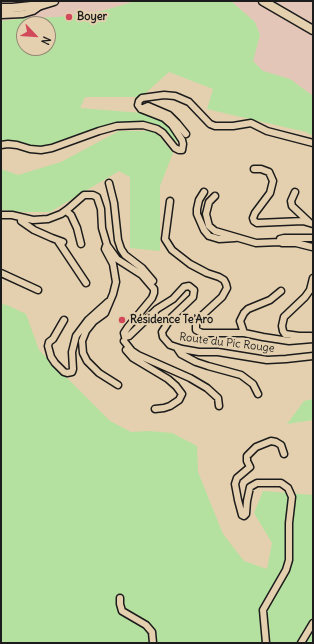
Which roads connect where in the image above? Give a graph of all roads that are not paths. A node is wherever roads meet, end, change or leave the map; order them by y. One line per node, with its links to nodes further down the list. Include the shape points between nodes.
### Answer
1 (54, 1): 3 (main road)
2 (263, 1): 6 (main road)
3 (41, 5): 4 (main road); 5 (street, via 23,14)
4 (1, 8)
5 (1, 15)
6 (313, 30)
7 (140, 109): 8 (street, via 148,106 169,115); 9 (street, via 139,101 145,97 175,96 189,102 215,126 251,123 267,131); 10 (street, via 164,118 172,125 182,140 182,150 175,148 164,133 143,125 117,126 41,150)
8 (186, 134)
9 (313, 143)
10 (1, 145)
11 (254, 170): 20 (street, via 269,172 273,181 270,193 255,214 254,221)
12 (109, 183): 32 (street, via 121,249 154,282)
13 (204, 192): 21 (street, via 198,200 197,214 204,230 209,236 219,239)
14 (294, 192): 20 (street, via 292,206)
15 (215, 196): 21 (street, via 206,210 209,226 215,231)
16 (170, 201): 35 (street, via 165,239 172,250 190,264 224,280 227,288 222,297 197,320 196,330 202,333)
17 (66, 211): 19 (street, via 41,220); 24 (street, via 71,215 77,228); 25 (street, via 84,195 97,197)
18 (1, 215): 19 (street)
19 (21, 217): 29 (street, via 24,224 61,241)
20 (311, 223)
21 (238, 238): 23 (street, via 256,243)
22 (313, 238): 23 (street, via 282,238)
23 (280, 242): 26 (street)
24 (81, 244)
25 (107, 245): 32 (street, via 118,259 145,278 154,289); 33 (street, via 116,282)
26 (312, 247)
27 (1, 273): 30 (street)
28 (313, 278): 36 (street, via 310,290 284,317 282,331 285,334)
29 (86, 282)
30 (38, 290)
31 (281, 291): 35 (street, via 270,300 244,313 240,320)
32 (154, 294): 37 (street, via 124,333)
33 (110, 301): 34 (street, via 88,320 76,336 72,352 73,369 67,373 55,363 48,346); 41 (street, via 105,313 86,331 82,341 83,353 87,361 100,373)
34 (64, 320)
35 (244, 333): 38 (street, via 289,341)
36 (313, 336)
37 (125, 339): 39 (street, Route du Pic Rouge, via 157,309 173,299 184,287 189,286 194,290 193,297 171,318 162,332 170,345); 43 (street, via 132,351 138,355 207,388 218,398); 44 (street, via 126,351 168,379 182,394 179,400 170,406)
38 (313, 339)
39 (177, 348): 40 (street, Route du Pic Rouge, via 267,360); 42 (street, via 181,354 196,362 241,375 253,384)
40 (313, 356)
41 (118, 385)
42 (258, 394)
43 (219, 406)
44 (155, 409)
45 (284, 454): 51 (street, via 281,445 276,442 271,441 256,447 248,456 250,467 237,478 235,484 244,516 250,487 258,483 281,483 288,488 292,497 286,570 263,610)
46 (120, 598): 48 (street, via 122,611 146,625)
47 (313, 623): 52 (street)
48 (152, 632): 49 (street); 50 (street)
49 (153, 643)
50 (159, 643)
51 (266, 643)
52 (301, 643)

